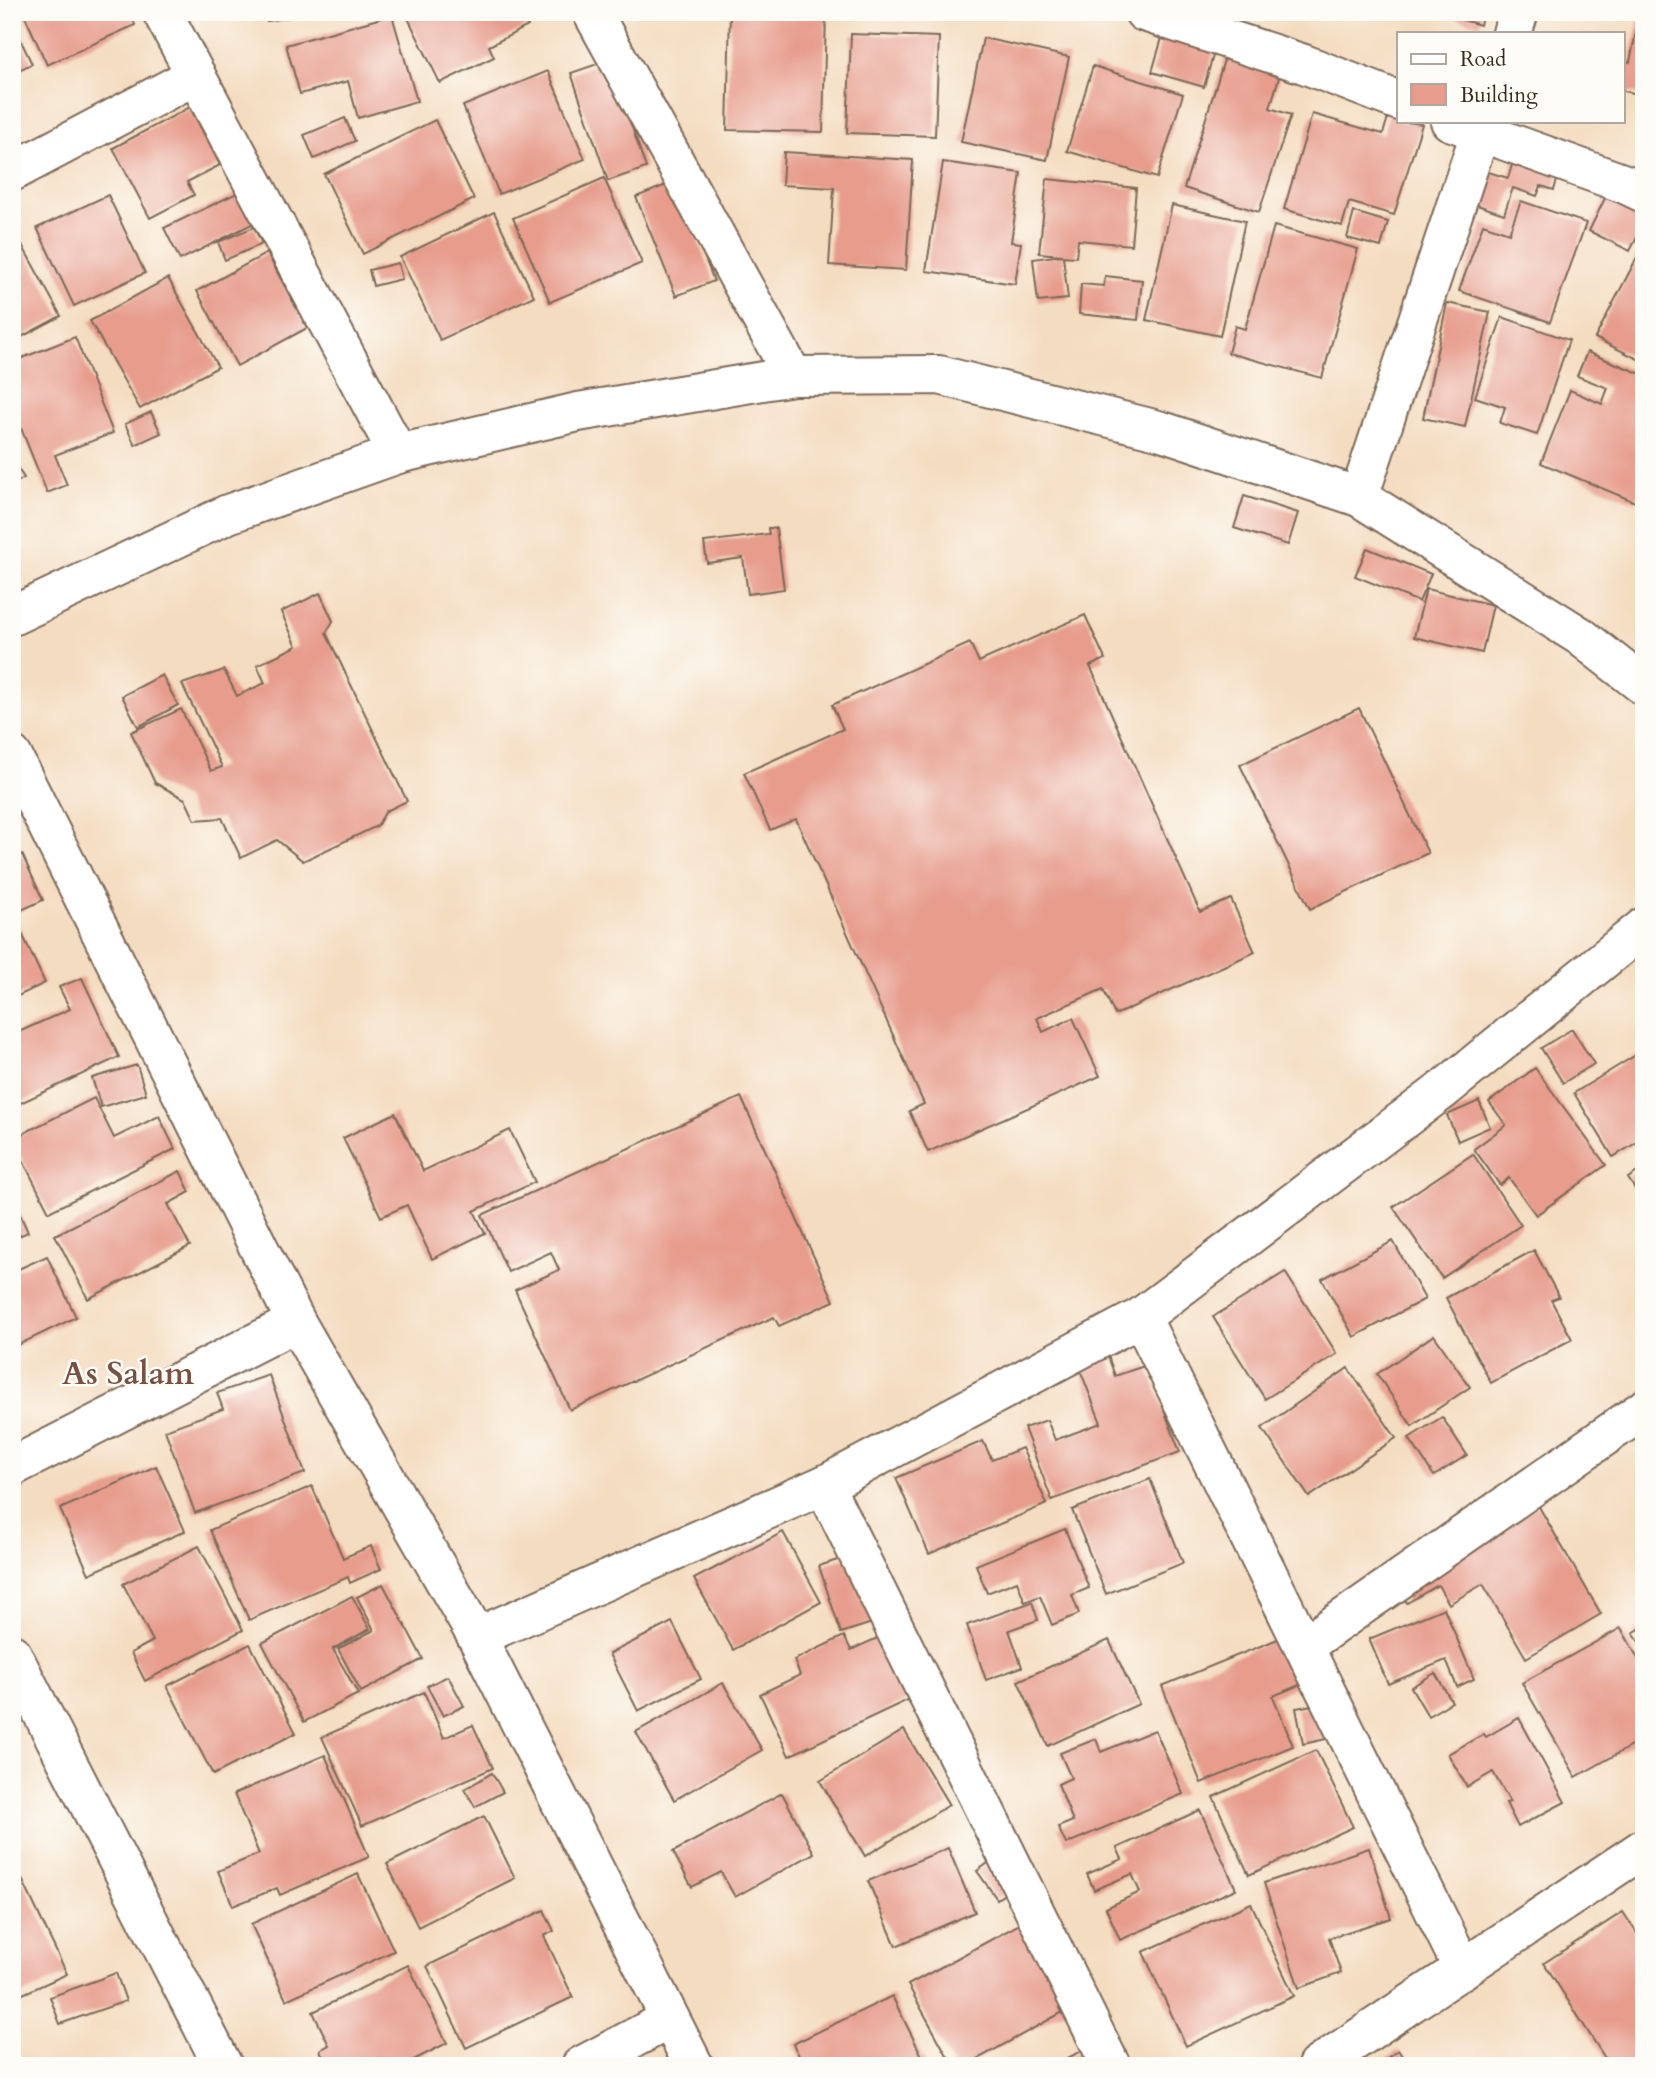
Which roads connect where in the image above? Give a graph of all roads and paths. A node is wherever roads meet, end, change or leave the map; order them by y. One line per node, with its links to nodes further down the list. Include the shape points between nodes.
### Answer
1 (162, 12): 6 (street)
2 (1144, 12): 7 (street, via 1304,64)
3 (1519, 12): 5 (street)
4 (602, 14): 11 (street)
5 (1512, 32)
6 (196, 75): 9 (street); 12 (street)
7 (1397, 100)
8 (1471, 125): 10 (street); 13 (street)
9 (12, 172)
10 (1644, 193)
11 (793, 376): 12 (street, via 578,412); 13 (street, via 939,375 1162,431)
12 (398, 454): 14 (street, via 228,514)
13 (1359, 497): 15 (street, via 1580,636)
14 (12, 616)
15 (1644, 685)
16 (12, 755): 19 (street)
17 (1644, 927): 18 (street, via 1444,1089)
18 (1141, 1317): 22 (street); 24 (street)
19 (296, 1322): 21 (street); 23 (street)
20 (1644, 1409): 24 (street)
21 (12, 1467)
22 (824, 1485): 23 (street); 32 (street)
23 (477, 1637): 28 (street)
24 (1304, 1646): 27 (street)
25 (12, 1654): 29 (street)
26 (1644, 1848): 27 (street)
27 (1463, 1969): 33 (street)
28 (670, 2019): 30 (street); 31 (street)
29 (223, 2066)
30 (581, 2066)
31 (694, 2066)
32 (1111, 2066)
33 (1317, 2066)

